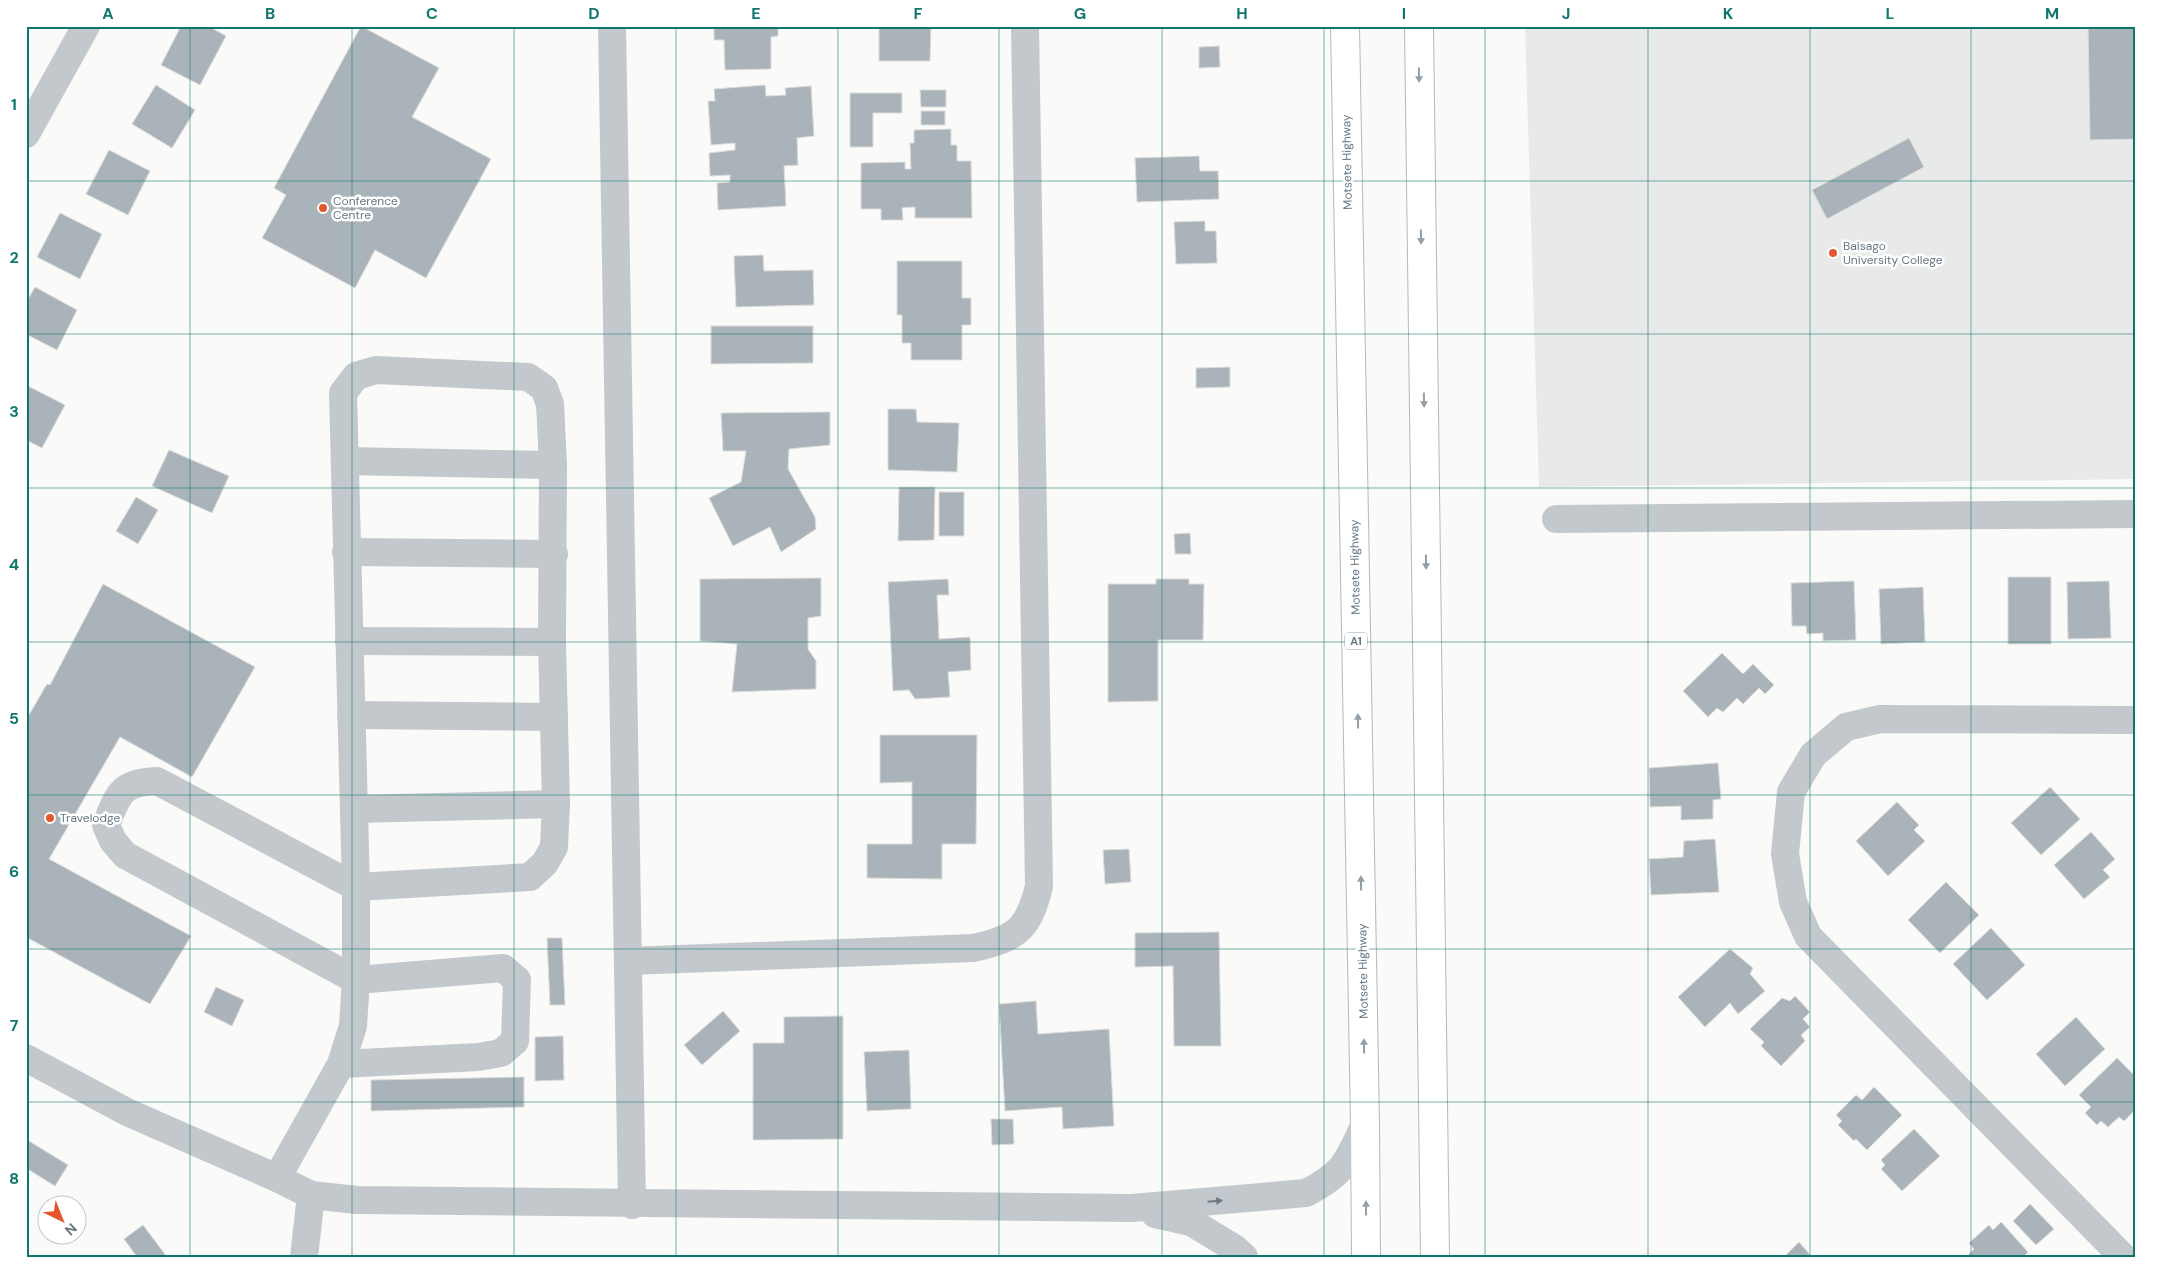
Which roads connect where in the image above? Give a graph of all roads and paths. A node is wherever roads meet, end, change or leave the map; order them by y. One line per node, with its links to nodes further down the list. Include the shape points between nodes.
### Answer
1 (86, 26): 6 (street)
2 (612, 26): 21 (street)
3 (1025, 26): 21 (street, via 1039,886 1033,911 1018,930 999,943 973,948)
4 (1345, 26): 25 (highway, Motsete Highway / A1, one-way to 4)
5 (1418, 26): 33 (highway, one-way to 33)
6 (26, 134)
7 (344, 461): 8 (street); 8 (street, via 344,393 356,376 376,370 528,377 544,388 550,404); 11 (street)
8 (553, 465): 12 (street)
9 (2135, 514): 10 (street)
10 (1556, 519)
11 (346, 552): 12 (street); 13 (street)
12 (554, 554): 14 (street)
13 (349, 641): 14 (street); 15 (street)
14 (552, 642): 16 (street)
15 (351, 715): 16 (street); 19 (street)
16 (554, 717): 18 (street)
17 (2135, 720): 34 (street, via 1880,719 1846,727 1812,755 1791,792 1785,854 1793,902 1808,936)
18 (556, 804): 19 (street); 20 (street, via 554,847 545,863 530,877)
19 (354, 809): 20 (street)
20 (356, 887): 22 (street); 22 (street, via 157,781 139,781 119,793 106,824 113,841 125,854)
21 (628, 961): 28 (street)
22 (356, 980): 24 (street, via 353,1026); 24 (street, via 502,968 517,980 515,1041 501,1053 478,1057)
23 (26, 1058): 26 (street, via 127,1112)
24 (340, 1064): 26 (street)
25 (1365, 1124): 29 (street, one-way to 25, via 1306,1194 1329,1182 1347,1164); 32 (highway, Motsete Highway / A1, one-way to 25)
26 (277, 1178): 27 (street)
27 (311, 1195): 28 (street, via 357,1200); 30 (street)
28 (632, 1205): 29 (street)
29 (1132, 1208): 31 (street, via 1191,1222)
30 (304, 1257)
31 (1244, 1257)
32 (1366, 1257)
33 (1435, 1257)
34 (2123, 1257)

